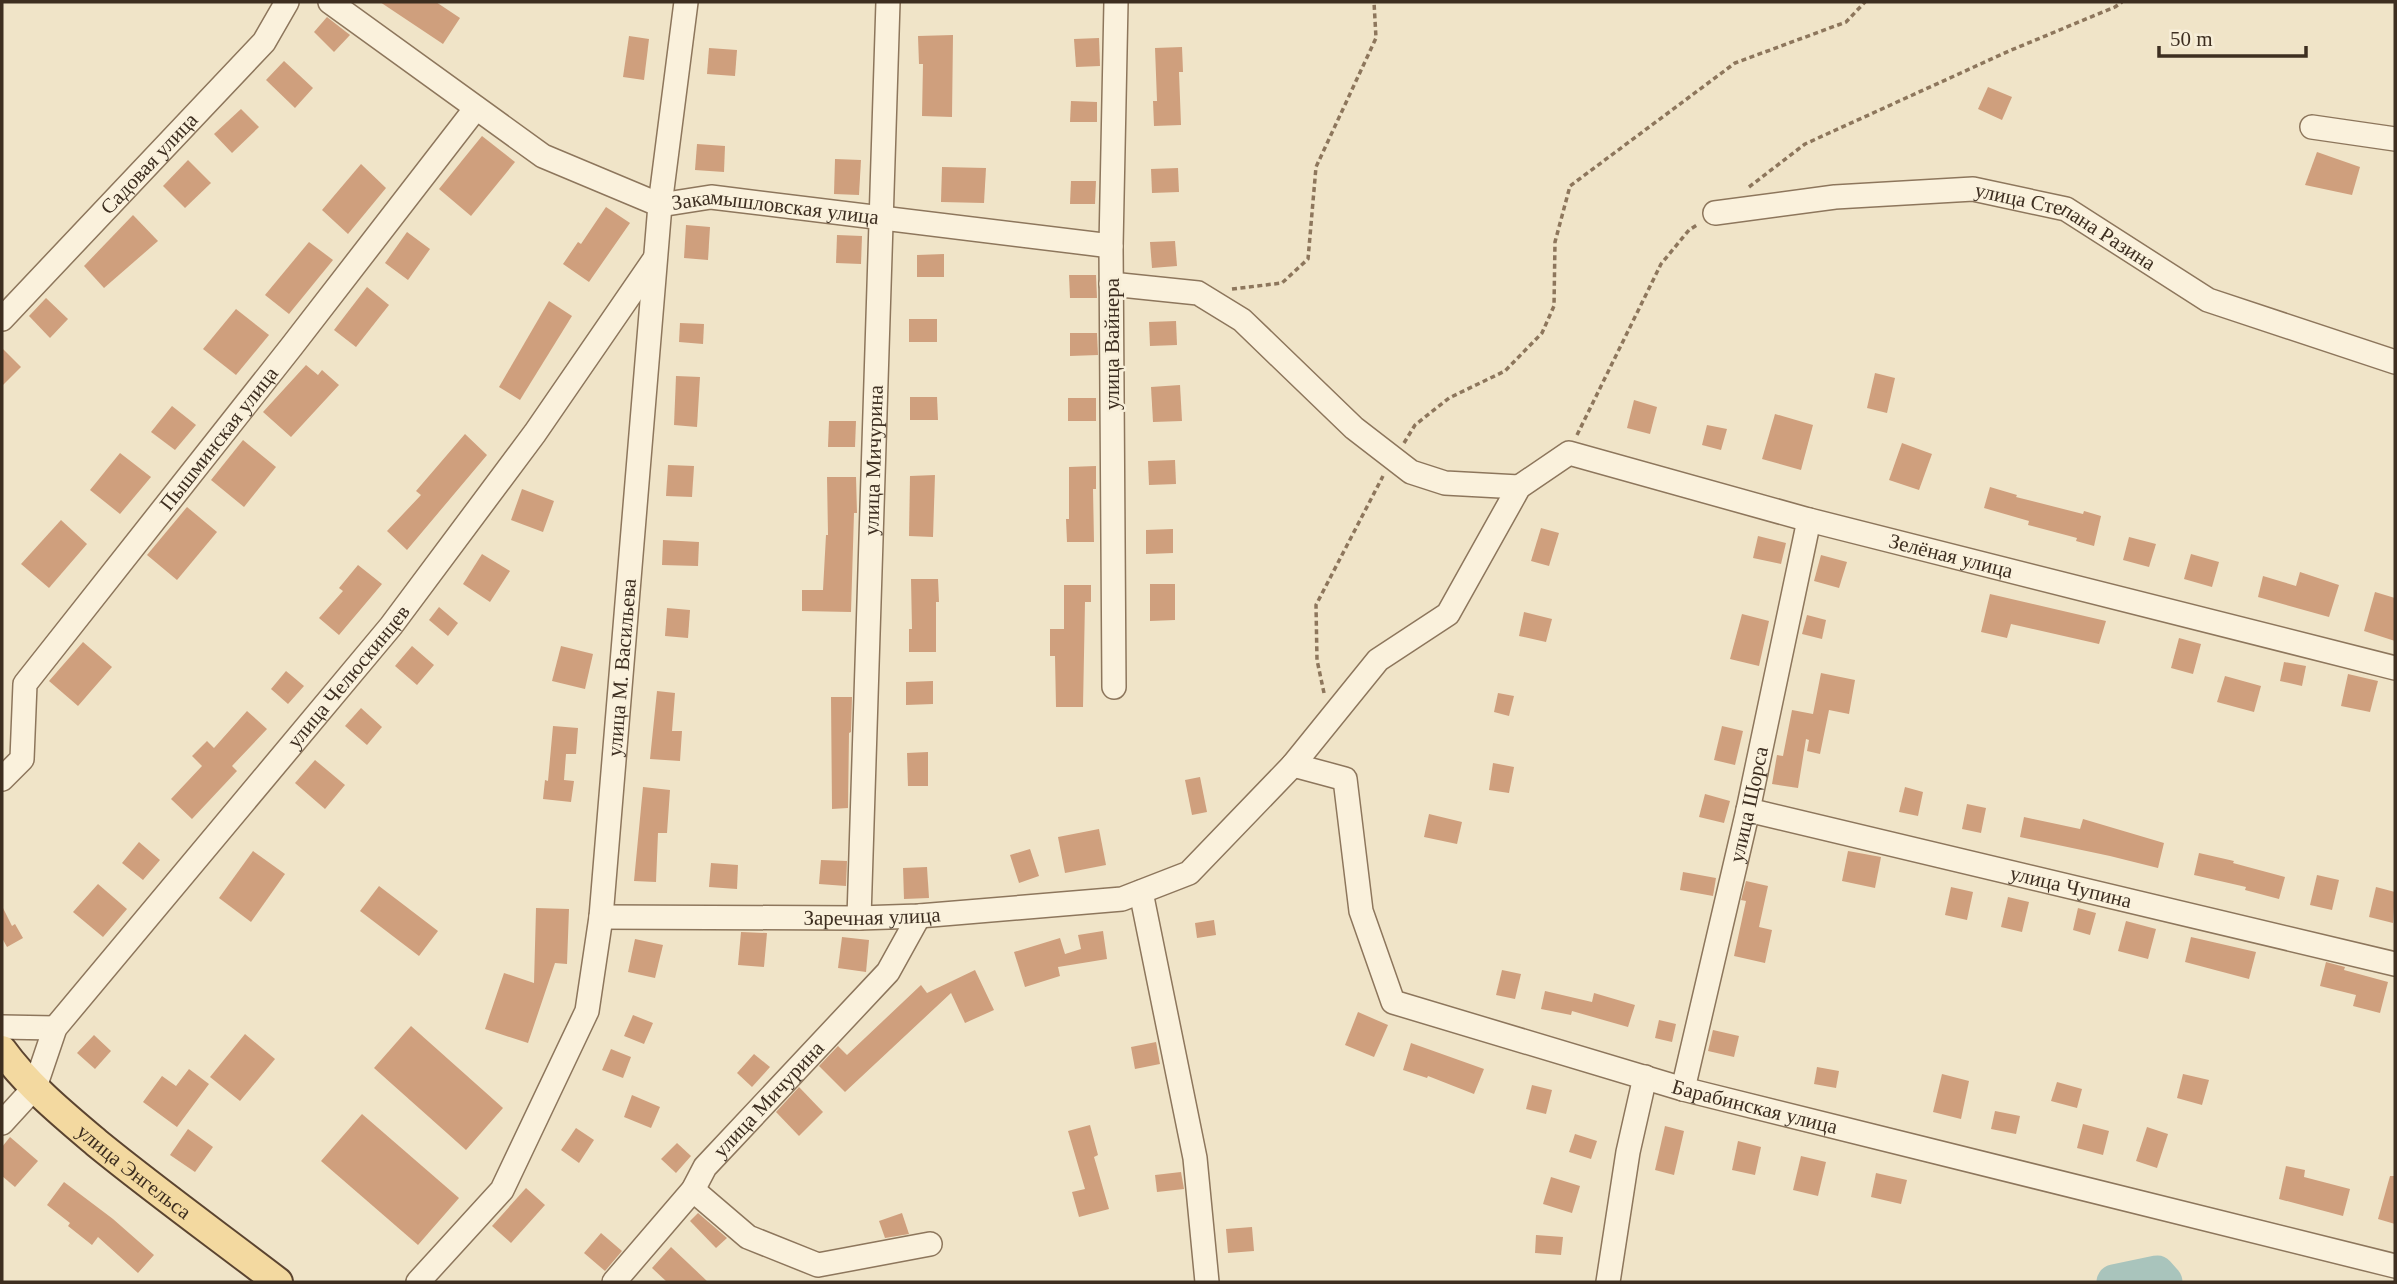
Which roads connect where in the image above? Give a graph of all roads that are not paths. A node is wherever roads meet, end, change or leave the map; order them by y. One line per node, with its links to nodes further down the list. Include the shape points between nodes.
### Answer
1 (287, 2): 15 (street, Садовая улица, via 264,42)
2 (330, 2): 6 (street, Закамышловская улица)
3 (686, 2): 9 (street, улица М. Васильева)
4 (888, 2): 11 (street, улица Мичурина)
5 (1116, 2): 12 (street, улица Вайнера)
6 (476, 108): 9 (street, Закамышловская улица, via 543,156); 22 (street, Пышминская улица, via 25,684 22,760)
7 (2312, 127): 8 (street)
8 (2395, 139)
9 (660, 205): 11 (street, Закамышловская улица, via 711,197); 13 (street, улица М. Васильева)
10 (1715, 213): 16 (street, улица Степана Разина, via 1835,197 1973,189 2066,209 2208,300)
11 (881, 218): 12 (street, Закамышловская улица); 27 (street, улица Мичурина)
12 (1111, 246): 14 (street, улица Вайнера)
13 (656, 257): 26 (street, улица М. Васильева); 30 (street, улица Челюскинцев, via 535,433 391,625)
14 (1111, 284): 17 (street, via 1198,293 1242,320 1354,428 1411,472 1445,483); 20 (street, улица Вайнера)
15 (2, 319)
16 (2395, 362)
17 (1519, 487): 18 (street, Зелёная улица, via 1569,453); 21 (street, Заречная улица, via 1448,614 1378,660)
18 (1809, 520): 19 (street, Зелёная улица); 23 (street, улица Щорса)
19 (2395, 668)
20 (1114, 687)
21 (1293, 765): 24 (street, Заречная улица, via 1189,873); 32 (street, Барабинская улица, via 1345,779 1361,911 1393,1002)
22 (2, 779)
23 (1748, 810): 28 (street, улица Чупина); 34 (street, улица Щорса)
24 (1141, 892): 25 (street, Заречная улица, via 1122,900); 42 (street, via 1195,1158)
25 (919, 916): 27 (street, Заречная улица); 36 (street, улица Мичурина, via 888,972 705,1167)
26 (601, 917): 27 (street, Заречная улица); 40 (street, улица М. Васильева, via 587,1011 502,1190)
27 (859, 918)
28 (2395, 964)
29 (2, 1027): 30 (street)
30 (55, 1028): 33 (street, улица Челюскинцев)
31 (2, 1050): 33 (main road, улица Энгельса)
32 (1645, 1077): 34 (street, Барабинская улица); 43 (street)
33 (35, 1087): 35 (street); 39 (main road, улица Энгельса, via 159,1194)
34 (1684, 1089): 38 (street, Барабинская улица)
35 (2, 1123)
36 (693, 1190): 37 (street, via 748,1237 818,1265); 41 (street, улица Мичурина)
37 (930, 1244)
38 (2395, 1266)
39 (278, 1282)
40 (418, 1282)
41 (614, 1282)
42 (1207, 1282)
43 (1608, 1282)

